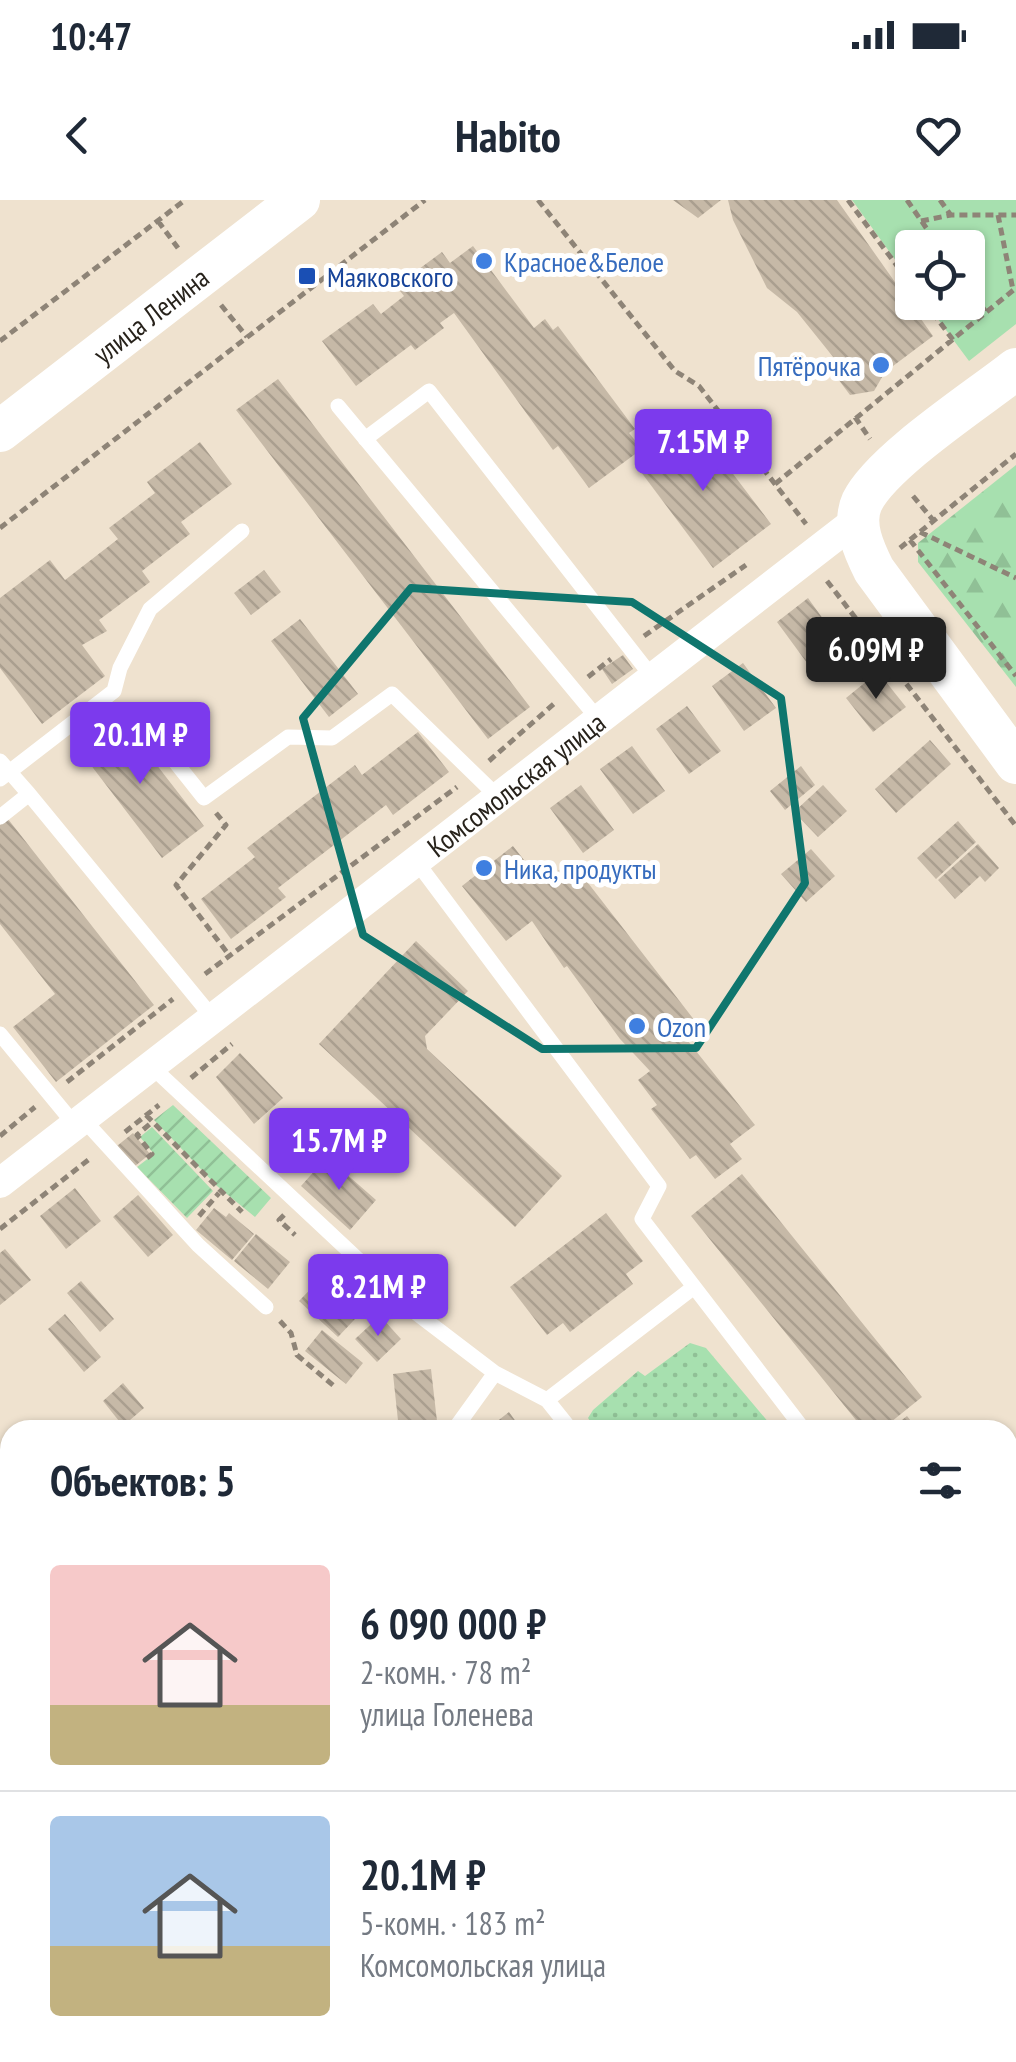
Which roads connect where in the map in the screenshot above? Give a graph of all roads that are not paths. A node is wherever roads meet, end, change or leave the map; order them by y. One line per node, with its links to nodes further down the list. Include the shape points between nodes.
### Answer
1 (299, 200): 4 (main road, улица Ленина)
2 (1016, 369): 6 (main road, Комсомольская улица, via 890,468 862,503)
3 (338, 406): 5 (lane)
4 (0, 431)
5 (365, 439): 8 (lane, via 429,391); 10 (lane)
6 (858, 519): 8 (street, Комсомольская улица, via 804,537); 11 (main road, via 874,570)
7 (242, 531): 12 (lane, via 150,609 114,692)
8 (653, 678): 10 (street, Комсомольская улица)
9 (134, 710): 14 (lane, via 204,798 288,738 332,738 392,694)
10 (598, 720): 14 (street, Комсомольская улица)
11 (1016, 762)
12 (3, 770): 13 (lane)
13 (29, 794): 15 (lane); 17 (lane)
14 (498, 798): 16 (street, Комсомольская улица)
15 (0, 817)
16 (416, 862): 17 (street, Комсомольская улица); 22 (lane, via 659,1186 642,1218)
17 (213, 1018): 19 (street, Комсомольская улица)
18 (0, 1034): 20 (lane)
19 (151, 1066): 20 (street, Комсомольская улица); 24 (lane, via 410,1309)
20 (79, 1122): 21 (street, Комсомольская улица); 23 (lane)
21 (0, 1183)
22 (694, 1288): 25 (lane); 28 (lane)
23 (266, 1307)
24 (495, 1372): 25 (lane); 26 (lane)
25 (546, 1400): 27 (lane)
26 (461, 1420)
27 (563, 1420)
28 (796, 1420)

